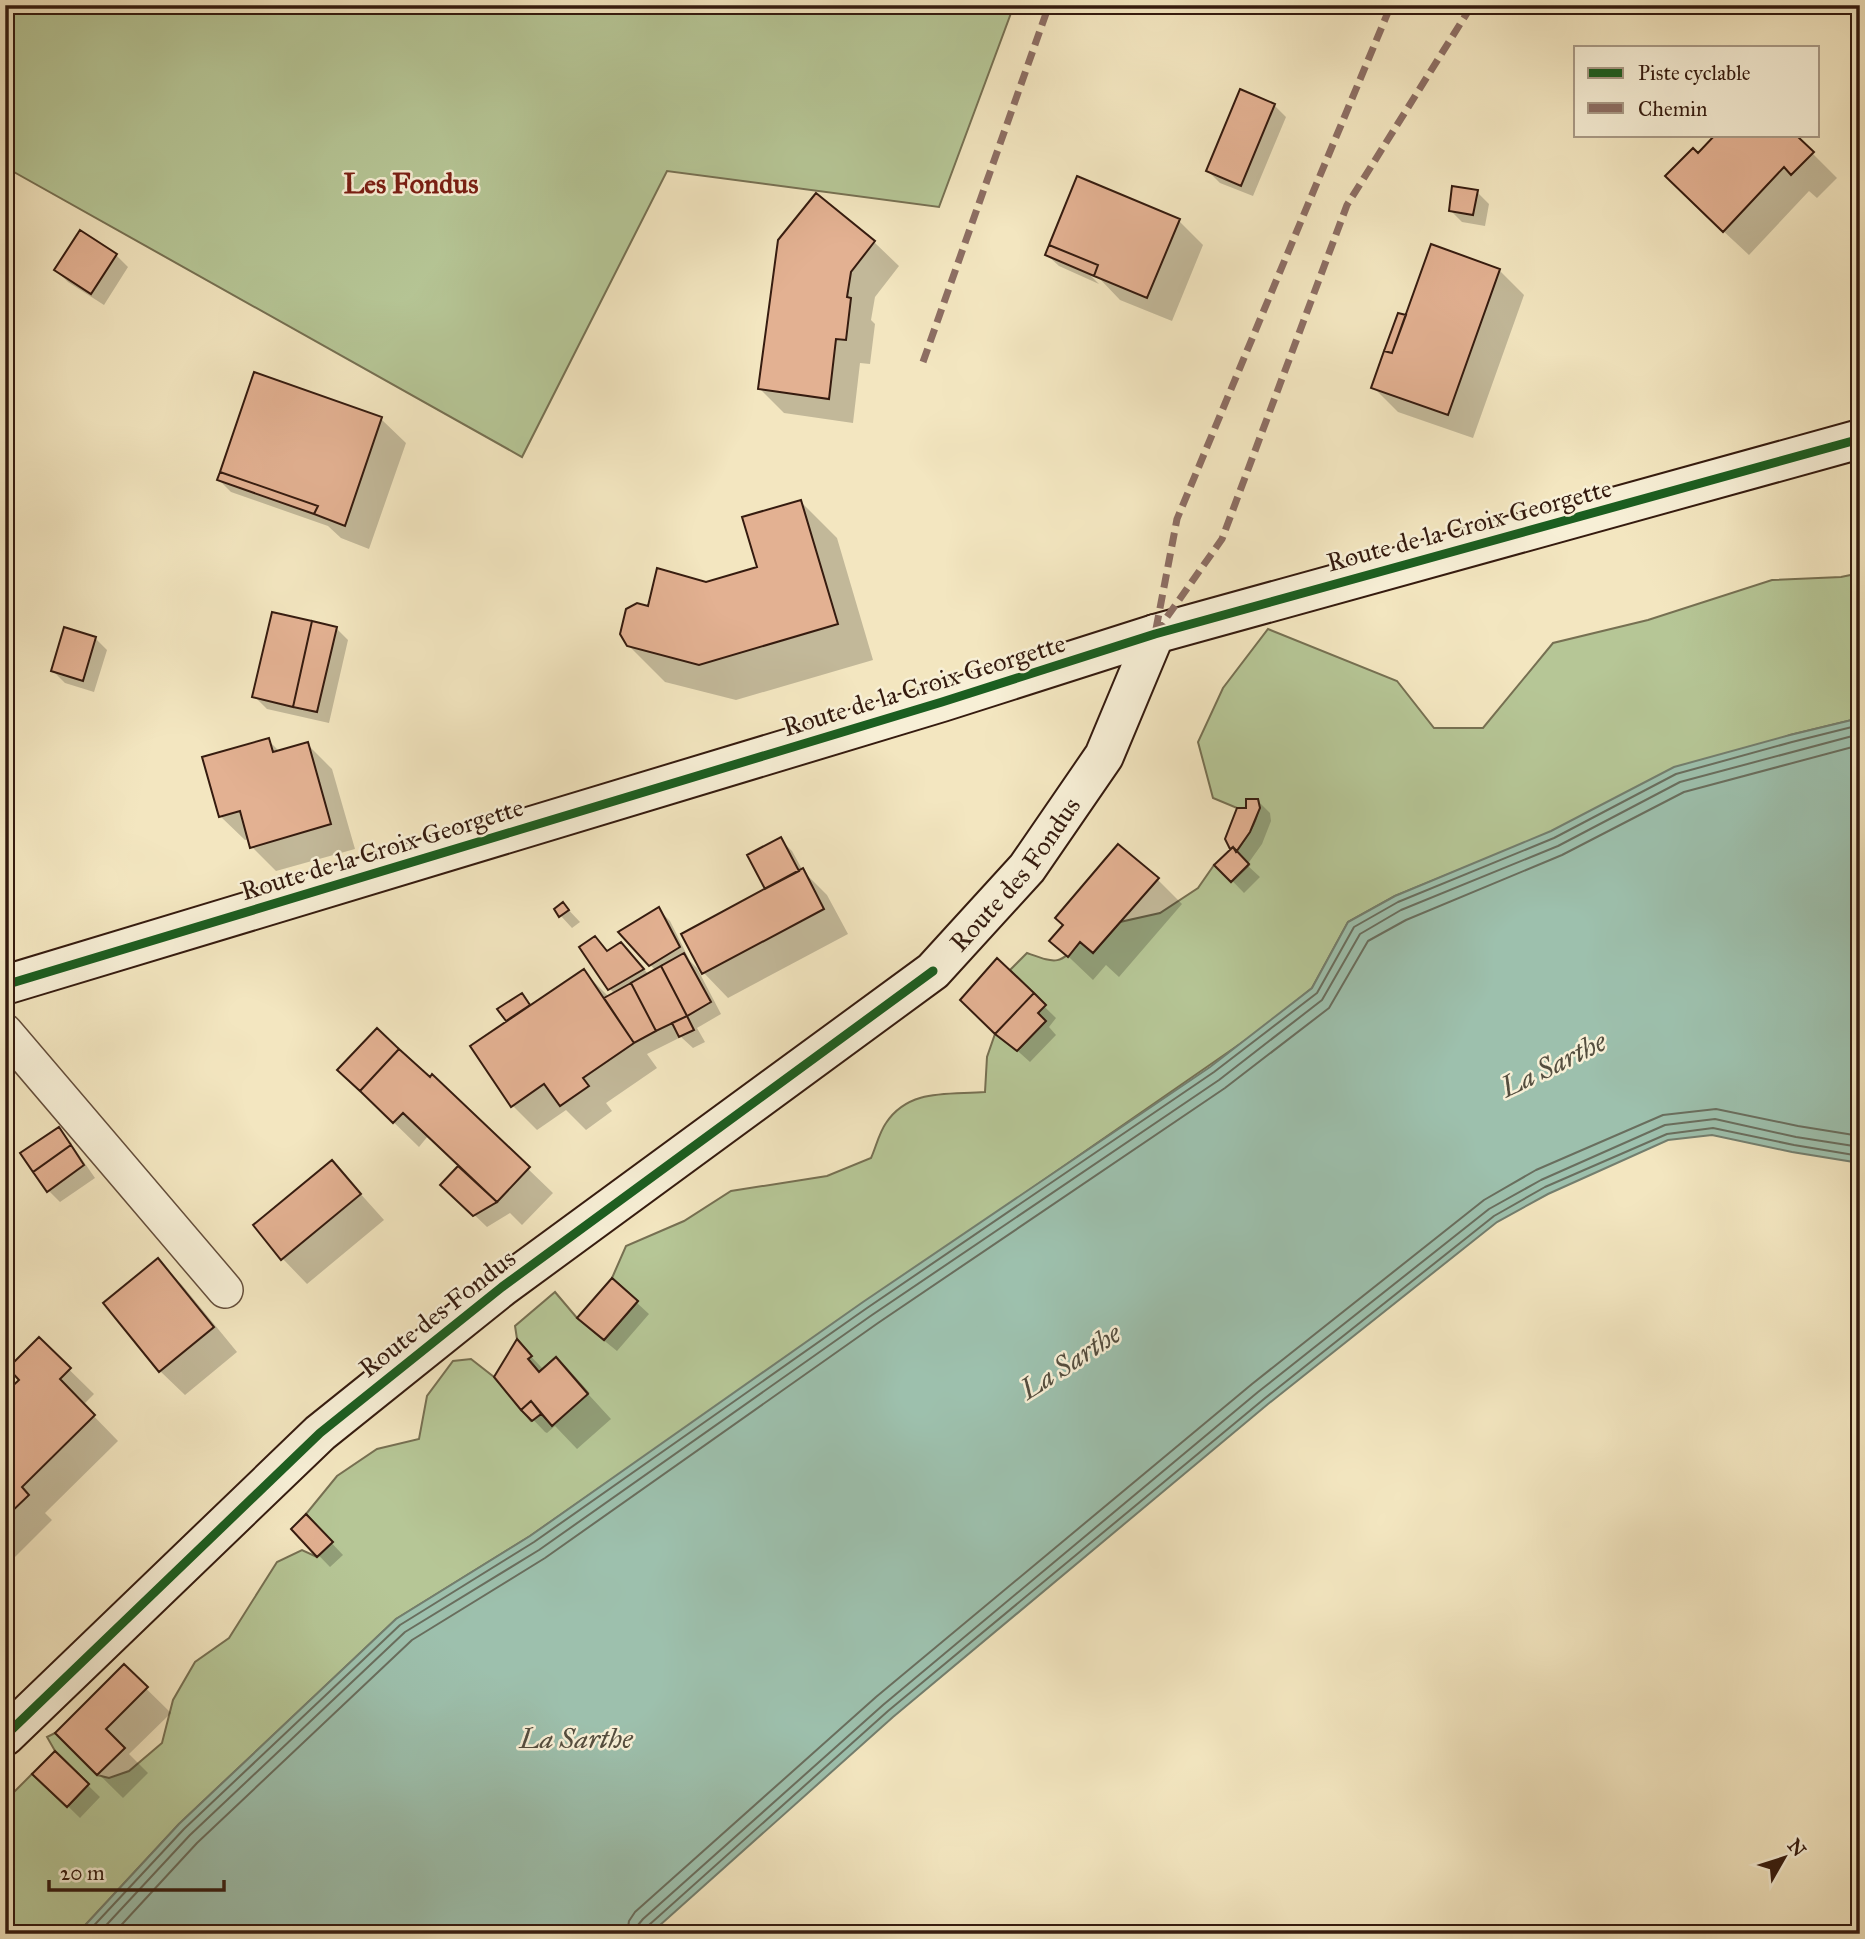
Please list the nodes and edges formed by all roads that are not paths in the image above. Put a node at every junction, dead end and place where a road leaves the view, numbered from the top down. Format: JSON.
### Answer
{"nodes":[{"id":1,"x":1860,"y":439,"type":"edge"},
{"id":2,"x":1155,"y":634,"type":"junction"},
{"id":3,"x":5,"y":985,"type":"edge"},
{"id":4,"x":5,"y":1032,"type":"edge"},
{"id":5,"x":225,"y":1290,"type":"dead end"},
{"id":6,"x":5,"y":1736,"type":"edge"}],
"edges":[{"from":1,"to":2,"type":"street","name":"Route de la Croix Georgette"},
{"from":2,"to":3,"type":"street","name":"Route de la Croix Georgette"},
{"from":2,"to":6,"type":"street","name":"Route des Fondus"},
{"from":4,"to":5,"type":"lane"}]}
